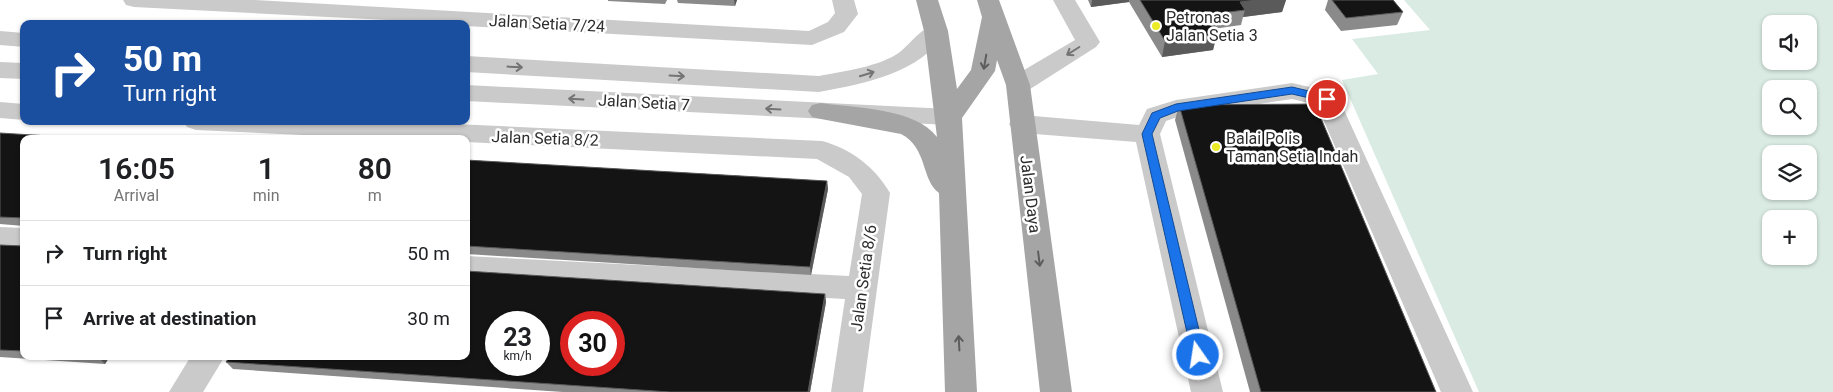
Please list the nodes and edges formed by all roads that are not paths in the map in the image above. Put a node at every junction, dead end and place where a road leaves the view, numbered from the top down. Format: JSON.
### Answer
{"nodes":[{"id":1,"x":134,"y":0,"type":"edge"},
{"id":2,"x":844,"y":0,"type":"edge"},
{"id":3,"x":926,"y":0,"type":"edge"},
{"id":4,"x":1064,"y":0,"type":"edge"},
{"id":5,"x":991,"y":7,"type":"edge"},
{"id":6,"x":936,"y":31,"type":"junction"},
{"id":7,"x":0,"y":38,"type":"edge"},
{"id":8,"x":20,"y":40,"type":"edge"},
{"id":9,"x":470,"y":64,"type":"edge"},
{"id":10,"x":0,"y":70,"type":"edge"},
{"id":11,"x":20,"y":71,"type":"edge"},
{"id":12,"x":1018,"y":85,"type":"junction"},
{"id":13,"x":470,"y":93,"type":"edge"},
{"id":14,"x":0,"y":110,"type":"edge"},
{"id":15,"x":822,"y":111,"type":"junction"},
{"id":16,"x":20,"y":112,"type":"edge"},
{"id":17,"x":949,"y":117,"type":"junction"},
{"id":18,"x":1022,"y":124,"type":"junction"},
{"id":19,"x":242,"y":125,"type":"edge"},
{"id":20,"x":1147,"y":134,"type":"junction"},
{"id":21,"x":357,"y":135,"type":"edge"},
{"id":22,"x":470,"y":139,"type":"edge"},
{"id":23,"x":858,"y":170,"type":"joint"},
{"id":24,"x":952,"y":198,"type":"junction"},
{"id":25,"x":0,"y":238,"type":"edge"},
{"id":26,"x":20,"y":240,"type":"edge"},
{"id":27,"x":470,"y":267,"type":"edge"},
{"id":28,"x":862,"y":288,"type":"junction"},
{"id":29,"x":206,"y":360,"type":"edge"},
{"id":30,"x":1057,"y":388,"type":"edge"},
{"id":31,"x":185,"y":392,"type":"edge"},
{"id":32,"x":847,"y":392,"type":"edge"},
{"id":33,"x":961,"y":392,"type":"edge"},
{"id":34,"x":1207,"y":392,"type":"edge"},
{"id":35,"x":1457,"y":392,"type":"edge"}],
"edges":[{"from":1,"to":2,"type":"street","name":"Jalan Setia 7/24"},
{"from":3,"to":6,"type":"main road"},
{"from":4,"to":12,"type":"street","one_way":true},
{"from":5,"to":12,"type":"main road","name":"Jalan Daya"},
{"from":5,"to":17,"type":"main road","one_way":true},
{"from":9,"to":6,"type":"street","name":"Jalan Setia 7","one_way":true},
{"from":6,"to":17,"type":"main road"},
{"from":7,"to":8,"type":"street"},
{"from":10,"to":11,"type":"street"},
{"from":12,"to":18,"type":"main road","name":"Jalan Daya"},
{"from":15,"to":13,"type":"street","name":"Jalan Setia 7","one_way":true},
{"from":14,"to":16,"type":"street"},
{"from":15,"to":17,"type":"street","name":"Jalan Setia 7"},
{"from":15,"to":24,"type":"main road"},
{"from":17,"to":24,"type":"main road"},
{"from":18,"to":20,"type":"street"},
{"from":18,"to":30,"type":"main road","name":"Jalan Daya","one_way":true},
{"from":19,"to":21,"type":"street","name":"Jalan Setia 8/2"},
{"from":20,"to":34,"type":"street"},
{"from":20,"to":35,"type":"street"},
{"from":22,"to":23,"type":"street","name":"Jalan Setia 8/2"},
{"from":23,"to":28,"type":"street","name":"Jalan Setia 8/6"},
{"from":33,"to":24,"type":"main road","one_way":true},
{"from":25,"to":26,"type":"street"},
{"from":27,"to":28,"type":"street"},
{"from":28,"to":32,"type":"street","name":"Jalan Setia 8/6"},
{"from":29,"to":31,"type":"street"}]}
